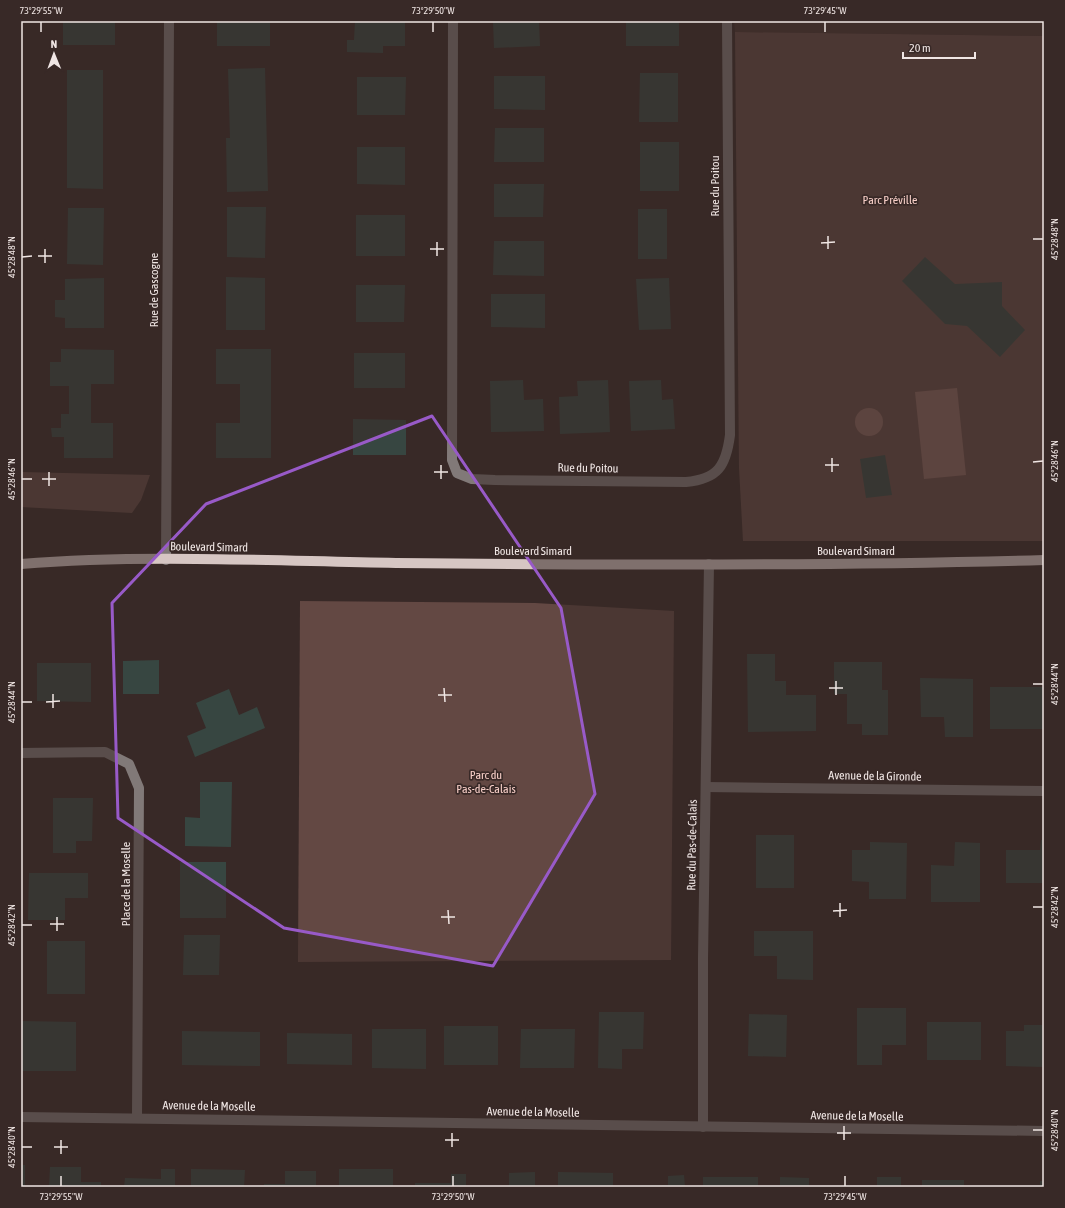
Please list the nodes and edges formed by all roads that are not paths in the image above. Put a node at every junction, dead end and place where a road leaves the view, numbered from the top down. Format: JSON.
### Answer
{"nodes":[{"id":1,"x":169,"y":21,"type":"edge"},
{"id":2,"x":454,"y":21,"type":"edge"},
{"id":3,"x":727,"y":21,"type":"edge"},
{"id":4,"x":166,"y":560,"type":"junction"},
{"id":5,"x":1044,"y":560,"type":"edge"},
{"id":6,"x":21,"y":564,"type":"edge"},
{"id":7,"x":709,"y":564,"type":"junction"},
{"id":8,"x":21,"y":753,"type":"edge"},
{"id":9,"x":706,"y":787,"type":"junction"},
{"id":10,"x":1044,"y":791,"type":"edge"},
{"id":11,"x":21,"y":1117,"type":"edge"},
{"id":12,"x":137,"y":1117,"type":"junction"},
{"id":13,"x":703,"y":1127,"type":"junction"},
{"id":14,"x":1044,"y":1131,"type":"edge"}],
"edges":[{"from":1,"to":4,"type":"street","name":"Rue de Gascogne"},
{"from":2,"to":3,"type":"street","name":"Rue du Poitou"},
{"from":4,"to":6,"type":"main road","name":"Boulevard Simard"},
{"from":4,"to":7,"type":"main road","name":"Boulevard Simard"},
{"from":5,"to":7,"type":"main road","name":"Boulevard Simard"},
{"from":7,"to":9,"type":"street","name":"Rue du Pas-de-Calais"},
{"from":8,"to":12,"type":"street","name":"Place de la Moselle"},
{"from":9,"to":10,"type":"street","name":"Avenue de la Gironde"},
{"from":9,"to":13,"type":"street","name":"Rue du Pas-de-Calais"},
{"from":11,"to":12,"type":"street","name":"Avenue de la Moselle"},
{"from":12,"to":13,"type":"street","name":"Avenue de la Moselle"},
{"from":13,"to":14,"type":"street","name":"Avenue de la Moselle"}]}
